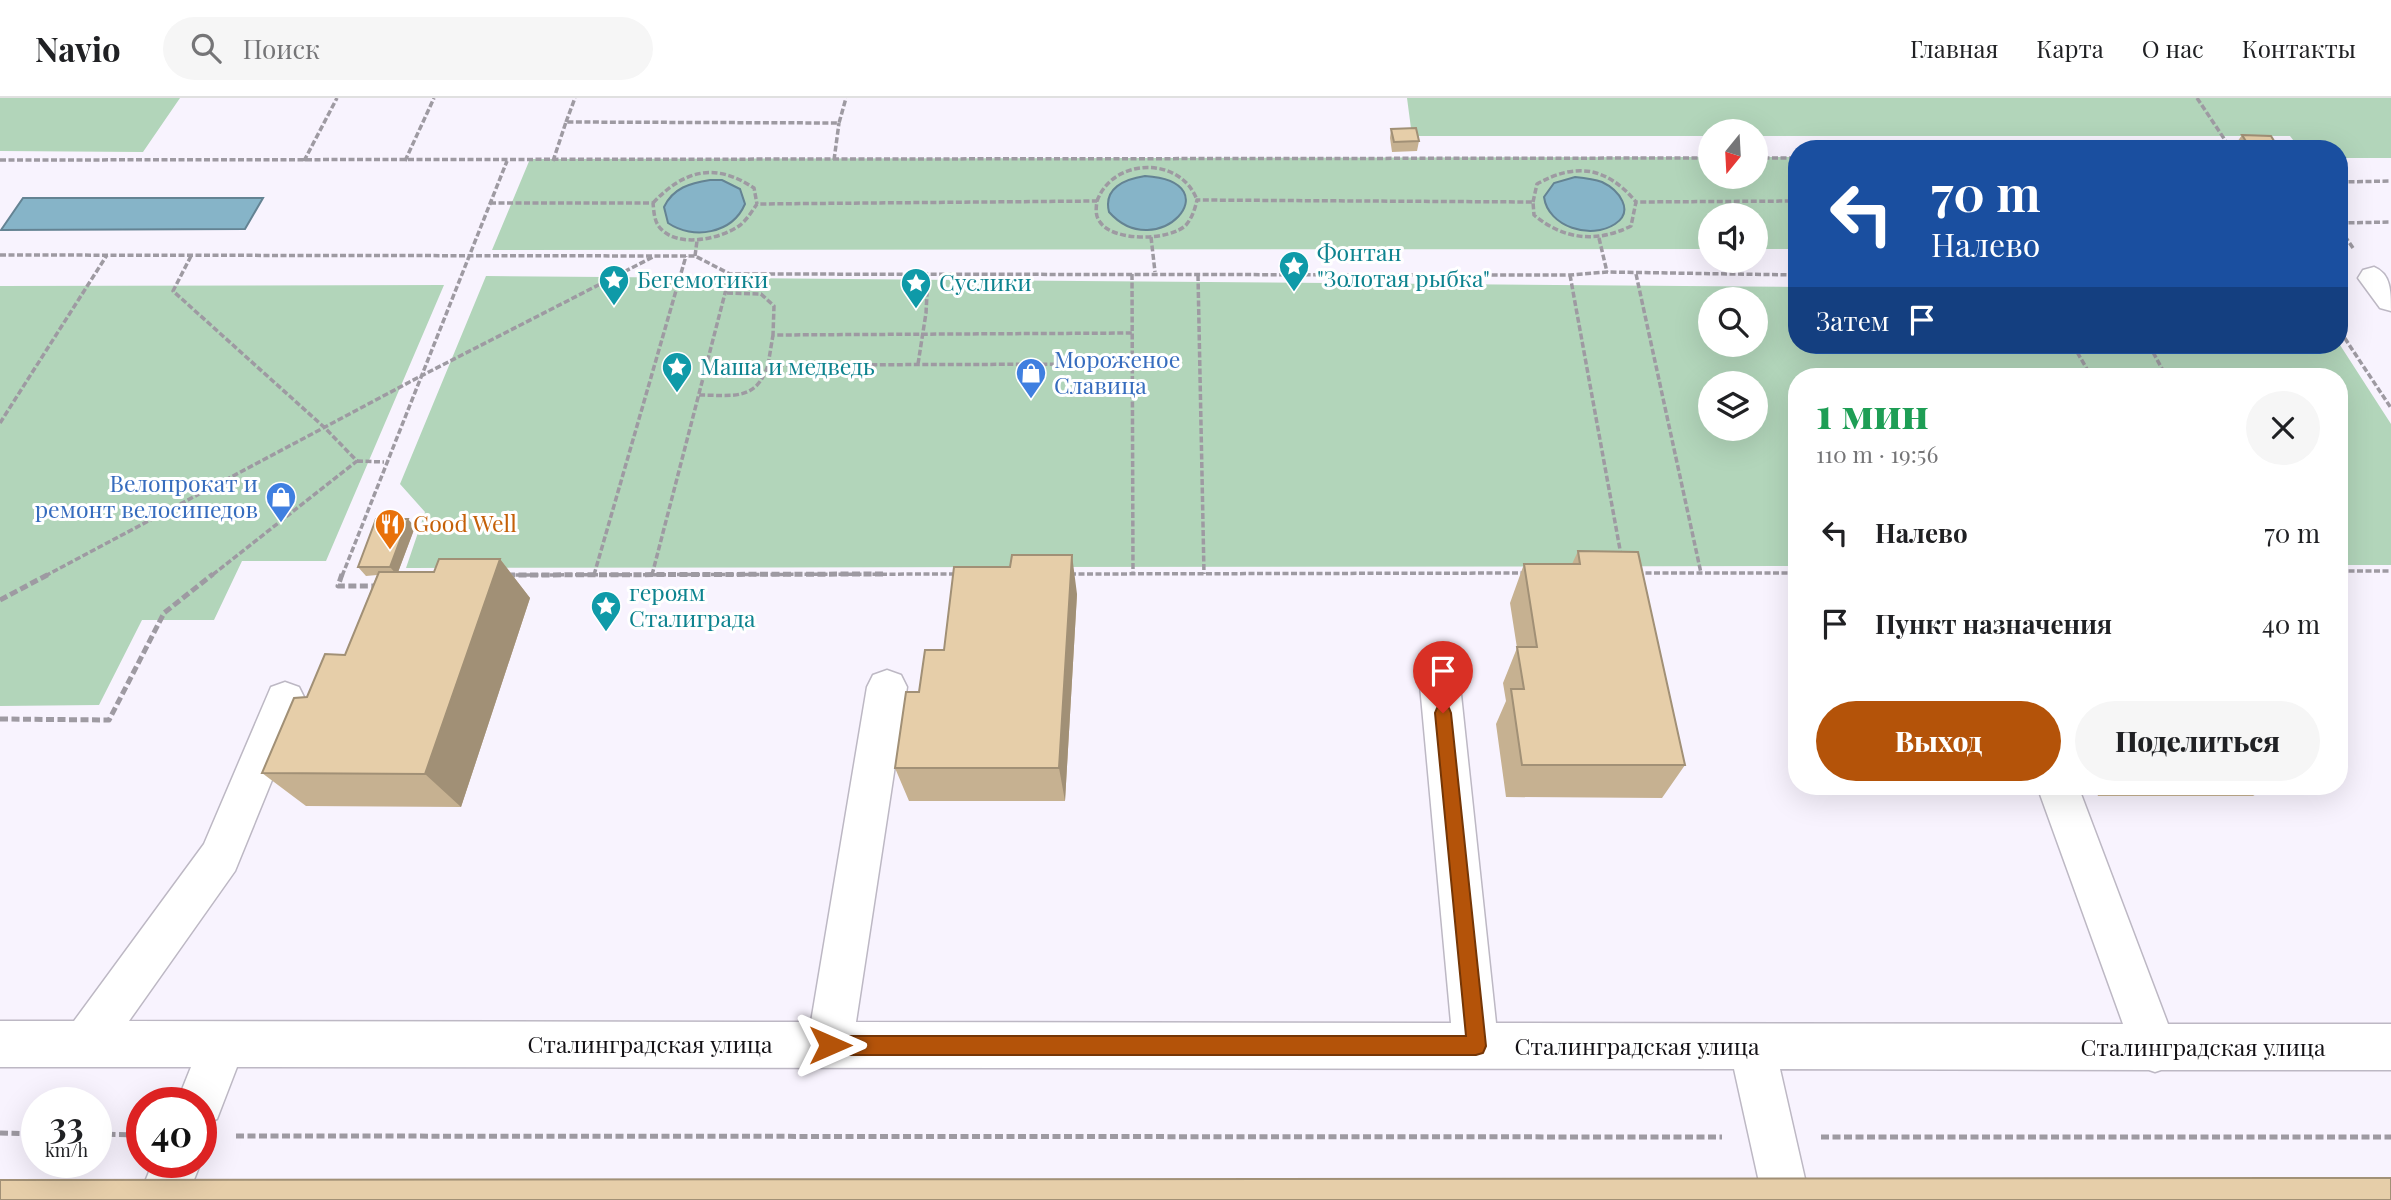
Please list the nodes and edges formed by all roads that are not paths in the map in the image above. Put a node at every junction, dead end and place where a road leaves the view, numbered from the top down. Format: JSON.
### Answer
{"nodes":[{"id":1,"x":1440,"y":685,"type":"dead end"},
{"id":2,"x":887,"y":687,"type":"dead end"},
{"id":3,"x":285,"y":699,"type":"dead end"},
{"id":4,"x":2061,"y":795,"type":"edge"},
{"id":5,"x":0,"y":1044,"type":"edge"},
{"id":6,"x":85,"y":1044,"type":"junction"},
{"id":7,"x":223,"y":1044,"type":"junction"},
{"id":8,"x":830,"y":1045,"type":"junction"},
{"id":9,"x":1476,"y":1046,"type":"junction"},
{"id":10,"x":1752,"y":1047,"type":"junction"},
{"id":11,"x":2391,"y":1047,"type":"edge"},
{"id":12,"x":2155,"y":1049,"type":"junction"},
{"id":13,"x":217,"y":1094,"type":"edge"},
{"id":14,"x":1784,"y":1192,"type":"edge"}],
"edges":[{"from":1,"to":9,"type":"street"},
{"from":2,"to":8,"type":"street"},
{"from":3,"to":6,"type":"street"},
{"from":4,"to":12,"type":"street"},
{"from":5,"to":6,"type":"street","name":"Сталинградская улица"},
{"from":6,"to":7,"type":"street","name":"Сталинградская улица"},
{"from":7,"to":8,"type":"street","name":"Сталинградская улица"},
{"from":7,"to":13,"type":"street"},
{"from":8,"to":9,"type":"street","name":"Сталинградская улица"},
{"from":9,"to":10,"type":"street","name":"Сталинградская улица"},
{"from":10,"to":12,"type":"street","name":"Сталинградская улица"},
{"from":10,"to":14,"type":"street"},
{"from":11,"to":12,"type":"street","name":"Сталинградская улица"}]}
